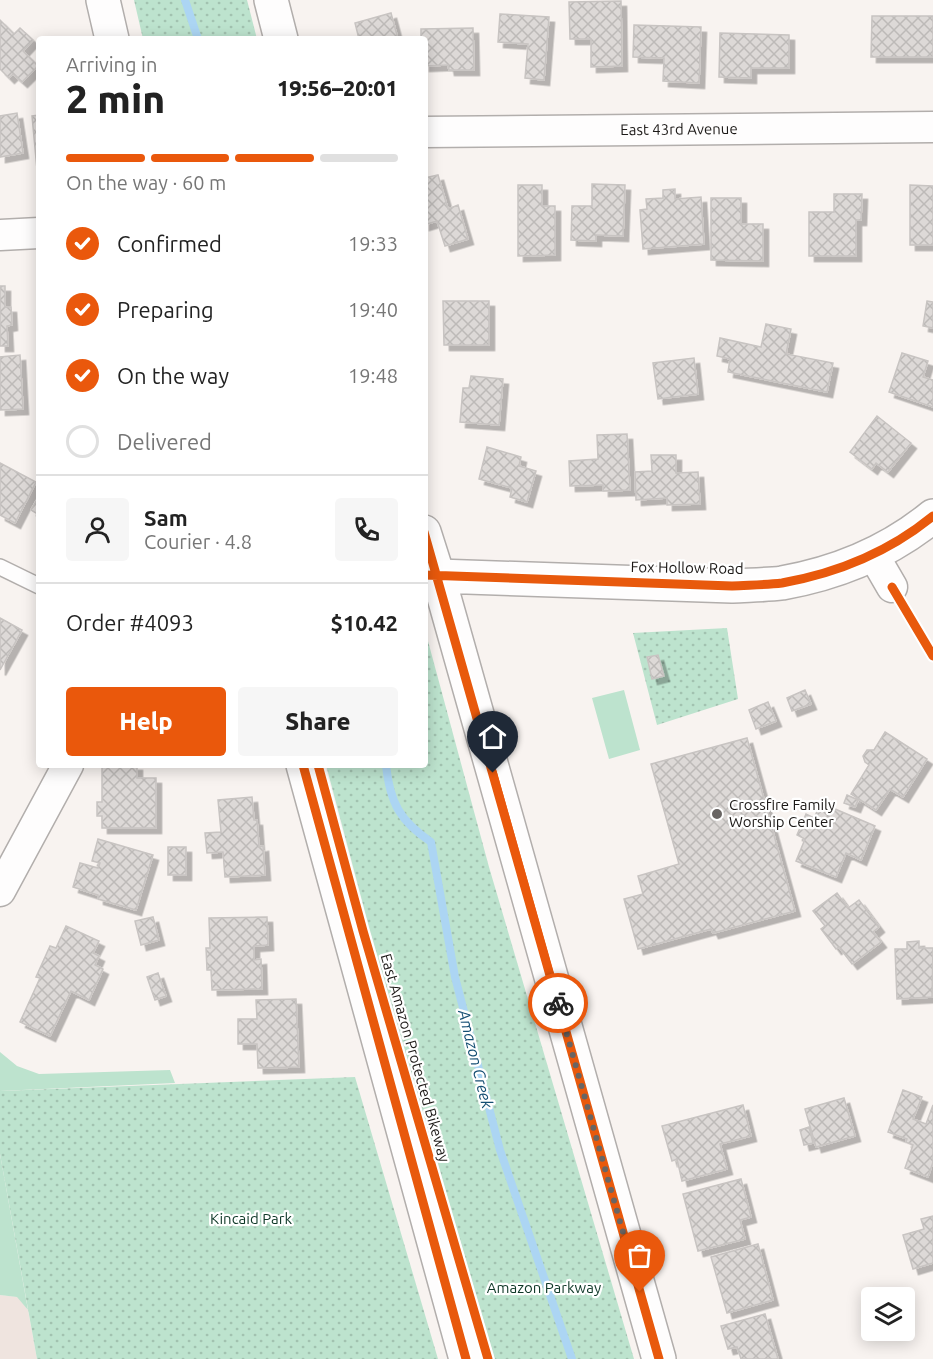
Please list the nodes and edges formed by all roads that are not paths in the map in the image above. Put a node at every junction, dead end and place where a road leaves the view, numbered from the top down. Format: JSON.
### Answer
{"nodes":[{"id":1,"x":103,"y":0,"type":"edge"},
{"id":2,"x":271,"y":0,"type":"edge"},
{"id":3,"x":111,"y":36,"type":"edge"},
{"id":4,"x":280,"y":36,"type":"edge"},
{"id":5,"x":933,"y":127,"type":"edge"},
{"id":6,"x":428,"y":132,"type":"edge"},
{"id":7,"x":36,"y":233,"type":"edge"},
{"id":8,"x":0,"y":235,"type":"edge"},
{"id":9,"x":933,"y":516,"type":"edge"},
{"id":10,"x":874,"y":556,"type":"junction"},
{"id":11,"x":428,"y":557,"type":"edge"},
{"id":12,"x":0,"y":567,"type":"edge"},
{"id":13,"x":431,"y":575,"type":"edge"},
{"id":14,"x":36,"y":585,"type":"edge"},
{"id":15,"x":892,"y":587,"type":"dead end"},
{"id":16,"x":66,"y":768,"type":"edge"},
{"id":17,"x":304,"y":768,"type":"edge"},
{"id":18,"x":0,"y":891,"type":"edge"},
{"id":19,"x":466,"y":1359,"type":"edge"},
{"id":20,"x":659,"y":1359,"type":"edge"}],
"edges":[{"from":1,"to":3,"type":"main road"},
{"from":2,"to":4,"type":"main road"},
{"from":5,"to":6,"type":"street","name":"East 43rd Avenue"},
{"from":7,"to":8,"type":"street"},
{"from":9,"to":10,"type":"main road","name":"Fox Hollow Road"},
{"from":10,"to":13,"type":"main road","name":"Fox Hollow Road"},
{"from":10,"to":15,"type":"street"},
{"from":11,"to":13,"type":"main road"},
{"from":12,"to":14,"type":"lane"},
{"from":13,"to":20,"type":"main road"},
{"from":16,"to":18,"type":"street"},
{"from":17,"to":19,"type":"main road"}]}
